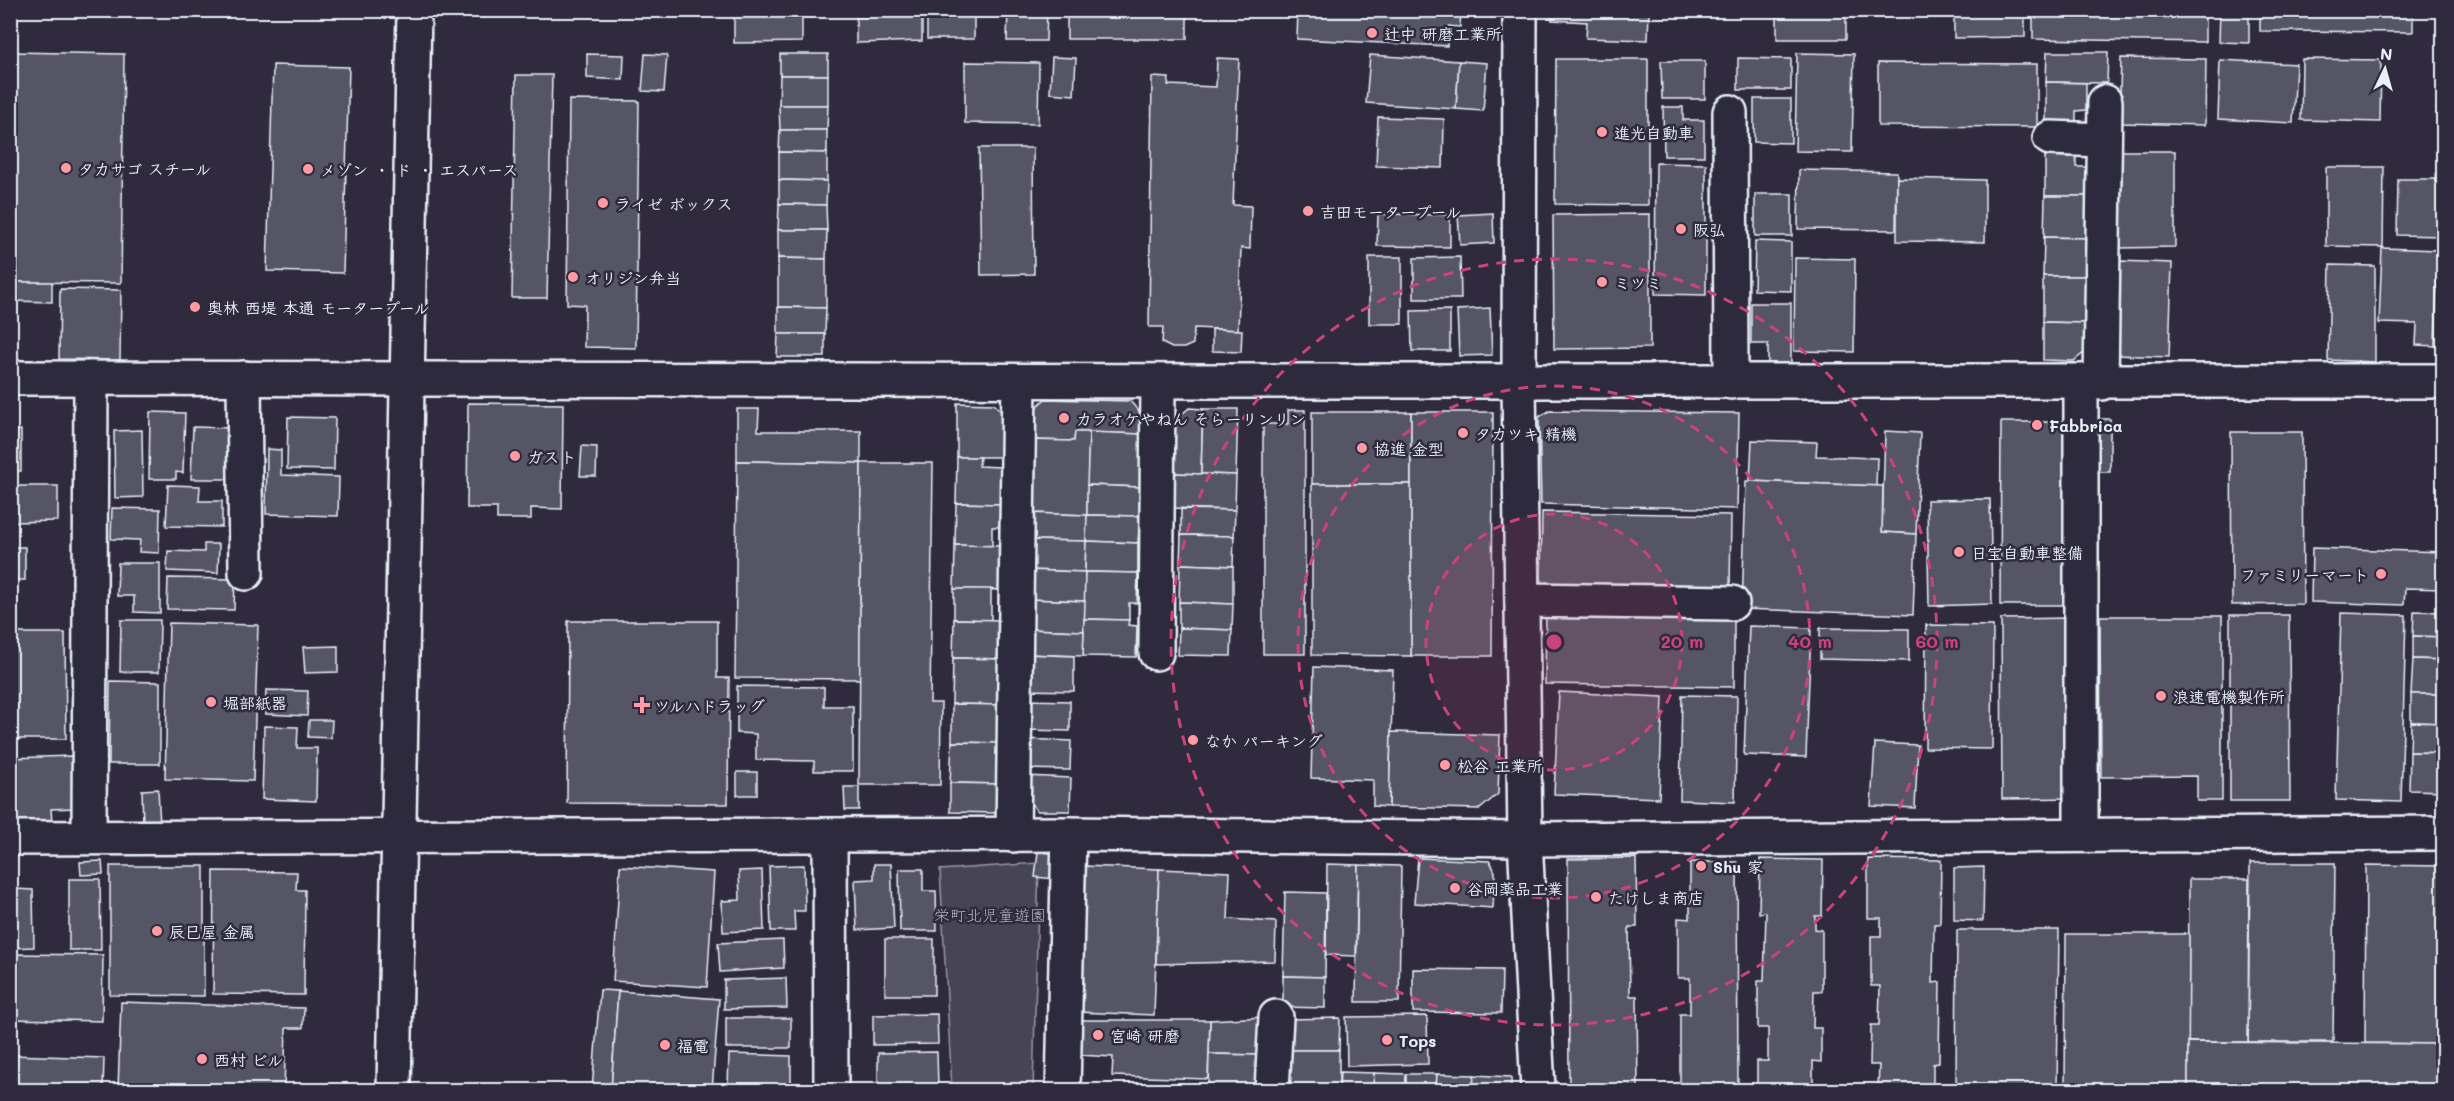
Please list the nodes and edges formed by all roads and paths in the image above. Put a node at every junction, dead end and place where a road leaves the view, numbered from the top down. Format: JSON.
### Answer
{"nodes":[{"id":1,"x":414,"y":10,"type":"edge"},
{"id":2,"x":1520,"y":10,"type":"edge"},
{"id":3,"x":2104,"y":102,"type":"dead end"},
{"id":4,"x":1730,"y":112,"type":"dead end"},
{"id":5,"x":2050,"y":138,"type":"dead end"},
{"id":6,"x":2104,"y":140,"type":"junction"},
{"id":7,"x":406,"y":377,"type":"junction"},
{"id":8,"x":10,"y":378,"type":"edge"},
{"id":9,"x":91,"y":378,"type":"junction"},
{"id":10,"x":244,"y":378,"type":"junction"},
{"id":11,"x":1018,"y":381,"type":"junction"},
{"id":12,"x":1158,"y":381,"type":"junction"},
{"id":13,"x":1519,"y":381,"type":"junction"},
{"id":14,"x":2444,"y":381,"type":"edge"},
{"id":15,"x":1731,"y":382,"type":"junction"},
{"id":16,"x":2091,"y":383,"type":"junction"},
{"id":17,"x":246,"y":573,"type":"dead end"},
{"id":18,"x":1522,"y":600,"type":"junction"},
{"id":19,"x":1732,"y":603,"type":"dead end"},
{"id":20,"x":1156,"y":653,"type":"dead end"},
{"id":21,"x":2444,"y":833,"type":"edge"},
{"id":22,"x":1069,"y":834,"type":"junction"},
{"id":23,"x":1013,"y":835,"type":"junction"},
{"id":24,"x":2081,"y":835,"type":"junction"},
{"id":25,"x":830,"y":836,"type":"junction"},
{"id":26,"x":89,"y":837,"type":"junction"},
{"id":27,"x":399,"y":837,"type":"junction"},
{"id":28,"x":10,"y":838,"type":"edge"},
{"id":29,"x":1525,"y":839,"type":"junction"},
{"id":30,"x":1276,"y":1017,"type":"dead end"},
{"id":31,"x":394,"y":1090,"type":"edge"},
{"id":32,"x":831,"y":1090,"type":"edge"},
{"id":33,"x":1064,"y":1090,"type":"edge"},
{"id":34,"x":1272,"y":1090,"type":"edge"},
{"id":35,"x":1538,"y":1090,"type":"edge"}],
"edges":[{"from":1,"to":7,"type":"street"},
{"from":2,"to":13,"type":"street"},
{"from":3,"to":6,"type":"street"},
{"from":4,"to":15,"type":"street"},
{"from":5,"to":6,"type":"street"},
{"from":6,"to":16,"type":"street"},
{"from":7,"to":10,"type":"street"},
{"from":7,"to":11,"type":"street"},
{"from":7,"to":27,"type":"street"},
{"from":8,"to":9,"type":"street"},
{"from":9,"to":10,"type":"street"},
{"from":9,"to":26,"type":"street"},
{"from":10,"to":17,"type":"street"},
{"from":11,"to":12,"type":"street"},
{"from":11,"to":23,"type":"street"},
{"from":12,"to":13,"type":"street"},
{"from":12,"to":20,"type":"street"},
{"from":13,"to":15,"type":"street"},
{"from":13,"to":18,"type":"street"},
{"from":14,"to":16,"type":"street"},
{"from":15,"to":16,"type":"street"},
{"from":16,"to":24,"type":"street"},
{"from":18,"to":19,"type":"street"},
{"from":18,"to":29,"type":"street"},
{"from":21,"to":24,"type":"street"},
{"from":22,"to":23,"type":"street"},
{"from":22,"to":29,"type":"street"},
{"from":22,"to":33,"type":"street"},
{"from":23,"to":25,"type":"street"},
{"from":24,"to":29,"type":"street"},
{"from":25,"to":27,"type":"street"},
{"from":25,"to":32,"type":"street"},
{"from":26,"to":27,"type":"street"},
{"from":26,"to":28,"type":"street"},
{"from":27,"to":31,"type":"street"},
{"from":29,"to":35,"type":"street"},
{"from":30,"to":34,"type":"street"}]}
